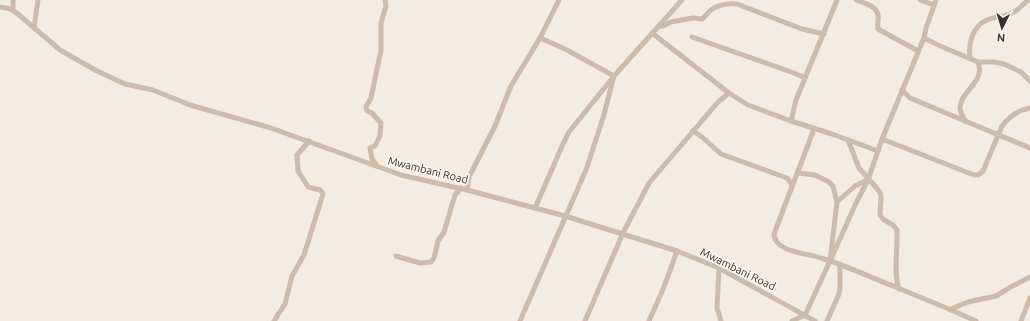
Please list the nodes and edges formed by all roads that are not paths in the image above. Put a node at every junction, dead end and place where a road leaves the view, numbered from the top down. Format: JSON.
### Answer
{"nodes":[{"id":1,"x":13,"y":0,"type":"edge"},
{"id":2,"x":38,"y":0,"type":"edge"},
{"id":3,"x":385,"y":0,"type":"edge"},
{"id":4,"x":559,"y":0,"type":"edge"},
{"id":5,"x":682,"y":0,"type":"edge"},
{"id":6,"x":837,"y":0,"type":"edge"},
{"id":7,"x":856,"y":0,"type":"edge"},
{"id":8,"x":920,"y":0,"type":"edge"},
{"id":9,"x":1029,"y":0,"type":"edge"},
{"id":10,"x":728,"y":2,"type":"edge"},
{"id":11,"x":935,"y":3,"type":"edge"},
{"id":12,"x":0,"y":7,"type":"edge"},
{"id":13,"x":13,"y":10,"type":"junction"},
{"id":14,"x":659,"y":26,"type":"junction"},
{"id":15,"x":34,"y":28,"type":"junction"},
{"id":16,"x":652,"y":33,"type":"junction"},
{"id":17,"x":824,"y":34,"type":"junction"},
{"id":18,"x":692,"y":37,"type":"dead end"},
{"id":19,"x":540,"y":38,"type":"junction"},
{"id":20,"x":924,"y":38,"type":"junction"},
{"id":21,"x":918,"y":51,"type":"junction"},
{"id":22,"x":970,"y":57,"type":"junction"},
{"id":23,"x":978,"y":62,"type":"junction"},
{"id":24,"x":614,"y":76,"type":"junction"},
{"id":25,"x":805,"y":78,"type":"junction"},
{"id":26,"x":1030,"y":81,"type":"edge"},
{"id":27,"x":902,"y":90,"type":"junction"},
{"id":28,"x":729,"y":93,"type":"junction"},
{"id":29,"x":898,"y":98,"type":"junction"},
{"id":30,"x":910,"y":98,"type":"junction"},
{"id":31,"x":1030,"y":108,"type":"edge"},
{"id":32,"x":791,"y":122,"type":"junction"},
{"id":33,"x":966,"y":122,"type":"junction"},
{"id":34,"x":814,"y":129,"type":"junction"},
{"id":35,"x":693,"y":131,"type":"junction"},
{"id":36,"x":997,"y":135,"type":"junction"},
{"id":37,"x":882,"y":139,"type":"junction"},
{"id":38,"x":848,"y":140,"type":"junction"},
{"id":39,"x":309,"y":141,"type":"junction"},
{"id":40,"x":1030,"y":148,"type":"edge"},
{"id":41,"x":878,"y":151,"type":"junction"},
{"id":42,"x":377,"y":166,"type":"junction"},
{"id":43,"x":798,"y":173,"type":"junction"},
{"id":44,"x":868,"y":180,"type":"junction"},
{"id":45,"x":468,"y":181,"type":"junction"},
{"id":46,"x":792,"y":187,"type":"junction"},
{"id":47,"x":460,"y":189,"type":"junction"},
{"id":48,"x":467,"y":190,"type":"junction"},
{"id":49,"x":837,"y":202,"type":"junction"},
{"id":50,"x":535,"y":208,"type":"junction"},
{"id":51,"x":565,"y":216,"type":"junction"},
{"id":52,"x":623,"y":234,"type":"junction"},
{"id":53,"x":677,"y":251,"type":"junction"},
{"id":54,"x":396,"y":256,"type":"dead end"},
{"id":55,"x":830,"y":261,"type":"junction"},
{"id":56,"x":840,"y":264,"type":"junction"},
{"id":57,"x":719,"y":268,"type":"junction"},
{"id":58,"x":1030,"y":277,"type":"edge"},
{"id":59,"x":899,"y":289,"type":"junction"},
{"id":60,"x":1030,"y":298,"type":"edge"},
{"id":61,"x":951,"y":309,"type":"junction"},
{"id":62,"x":805,"y":315,"type":"junction"},
{"id":63,"x":274,"y":321,"type":"edge"},
{"id":64,"x":520,"y":321,"type":"edge"},
{"id":65,"x":585,"y":321,"type":"edge"},
{"id":66,"x":649,"y":321,"type":"edge"},
{"id":67,"x":721,"y":321,"type":"edge"},
{"id":68,"x":792,"y":321,"type":"edge"},
{"id":69,"x":815,"y":321,"type":"edge"},
{"id":70,"x":827,"y":321,"type":"edge"},
{"id":71,"x":976,"y":321,"type":"edge"},
{"id":72,"x":1021,"y":321,"type":"edge"}],
"edges":[{"from":1,"to":13,"type":"street"},
{"from":2,"to":15,"type":"street"},
{"from":3,"to":42,"type":"street"},
{"from":4,"to":19,"type":"street"},
{"from":5,"to":14,"type":"street"},
{"from":6,"to":17,"type":"street"},
{"from":7,"to":21,"type":"street"},
{"from":8,"to":11,"type":"street"},
{"from":9,"to":22,"type":"street"},
{"from":10,"to":14,"type":"street"},
{"from":10,"to":17,"type":"street"},
{"from":11,"to":20,"type":"street"},
{"from":12,"to":13,"type":"street","name":"Mwambani Road"},
{"from":13,"to":15,"type":"street","name":"Mwambani Road"},
{"from":14,"to":16,"type":"street"},
{"from":15,"to":39,"type":"street","name":"Mwambani Road"},
{"from":16,"to":24,"type":"street"},
{"from":16,"to":28,"type":"street"},
{"from":17,"to":25,"type":"street"},
{"from":18,"to":25,"type":"street"},
{"from":19,"to":24,"type":"street"},
{"from":19,"to":45,"type":"street"},
{"from":20,"to":21,"type":"street"},
{"from":20,"to":22,"type":"street"},
{"from":21,"to":27,"type":"street"},
{"from":22,"to":23,"type":"street"},
{"from":23,"to":26,"type":"street"},
{"from":23,"to":33,"type":"street"},
{"from":24,"to":50,"type":"street"},
{"from":24,"to":51,"type":"street"},
{"from":25,"to":32,"type":"street"},
{"from":27,"to":29,"type":"street"},
{"from":27,"to":30,"type":"street"},
{"from":28,"to":32,"type":"street"},
{"from":28,"to":35,"type":"street"},
{"from":29,"to":30,"type":"street"},
{"from":29,"to":37,"type":"street"},
{"from":30,"to":33,"type":"street"},
{"from":31,"to":36,"type":"street"},
{"from":32,"to":34,"type":"street"},
{"from":33,"to":36,"type":"street"},
{"from":34,"to":38,"type":"street"},
{"from":34,"to":43,"type":"street"},
{"from":35,"to":46,"type":"street"},
{"from":35,"to":52,"type":"street"},
{"from":36,"to":37,"type":"street"},
{"from":36,"to":40,"type":"street"},
{"from":37,"to":41,"type":"street"},
{"from":38,"to":41,"type":"street"},
{"from":38,"to":44,"type":"street"},
{"from":39,"to":42,"type":"street","name":"Mwambani Road"},
{"from":39,"to":63,"type":"street"},
{"from":41,"to":44,"type":"street"},
{"from":42,"to":47,"type":"street","name":"Mwambani Road"},
{"from":43,"to":46,"type":"street"},
{"from":43,"to":49,"type":"street"},
{"from":44,"to":49,"type":"street"},
{"from":44,"to":55,"type":"street"},
{"from":44,"to":59,"type":"street"},
{"from":45,"to":47,"type":"street"},
{"from":45,"to":48,"type":"street"},
{"from":46,"to":55,"type":"street"},
{"from":47,"to":48,"type":"street","name":"Mwambani Road"},
{"from":47,"to":54,"type":"street"},
{"from":48,"to":50,"type":"street","name":"Mwambani Road"},
{"from":49,"to":55,"type":"street"},
{"from":50,"to":51,"type":"street","name":"Mwambani Road"},
{"from":51,"to":52,"type":"street","name":"Mwambani Road"},
{"from":51,"to":64,"type":"street"},
{"from":52,"to":53,"type":"street","name":"Mwambani Road"},
{"from":52,"to":65,"type":"street"},
{"from":53,"to":57,"type":"street","name":"Mwambani Road"},
{"from":53,"to":66,"type":"street"},
{"from":55,"to":56,"type":"street"},
{"from":55,"to":62,"type":"street"},
{"from":56,"to":59,"type":"street"},
{"from":56,"to":70,"type":"street"},
{"from":57,"to":62,"type":"street","name":"Mwambani Road"},
{"from":57,"to":67,"type":"street"},
{"from":58,"to":61,"type":"street"},
{"from":59,"to":61,"type":"street"},
{"from":60,"to":72,"type":"street"},
{"from":61,"to":71,"type":"street"},
{"from":62,"to":68,"type":"street"},
{"from":62,"to":69,"type":"street","name":"Mwambani Road"}]}
